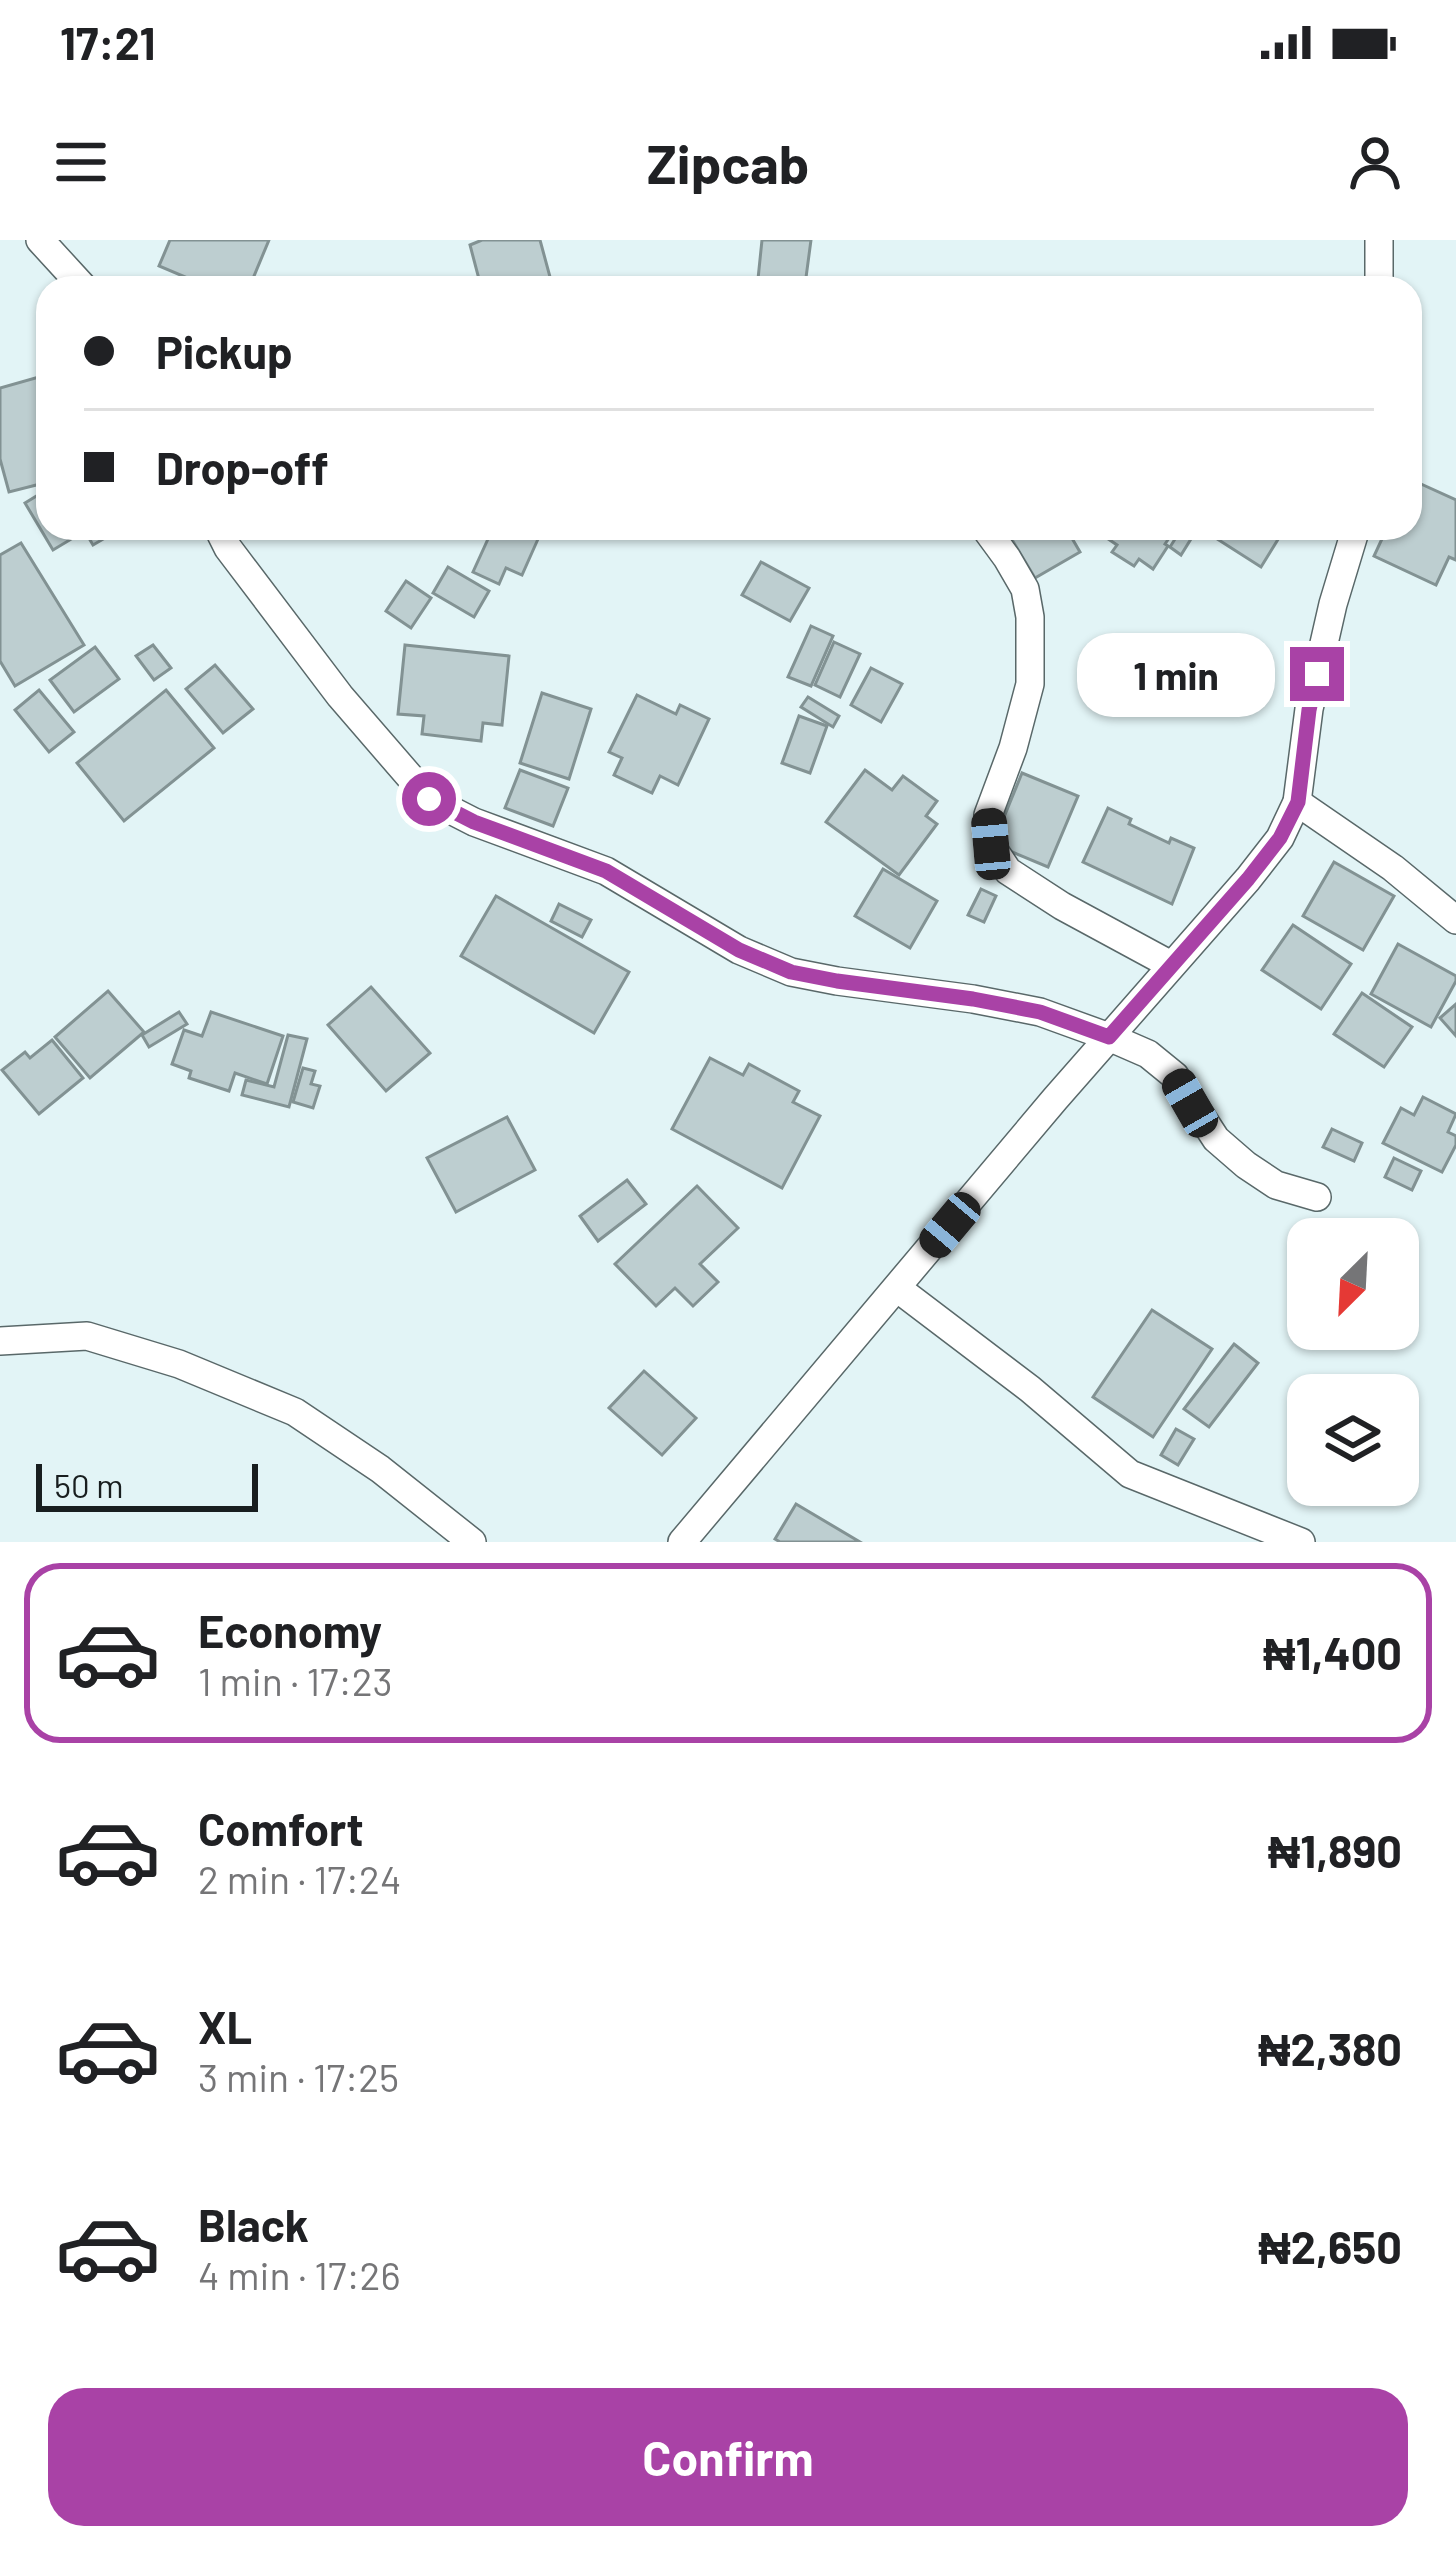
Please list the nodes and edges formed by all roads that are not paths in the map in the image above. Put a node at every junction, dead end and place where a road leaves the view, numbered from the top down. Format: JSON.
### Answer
{"nodes":[{"id":1,"x":40,"y":240,"type":"edge"},
{"id":2,"x":1379,"y":240,"type":"edge"},
{"id":3,"x":73,"y":276,"type":"edge"},
{"id":4,"x":1379,"y":276,"type":"edge"},
{"id":5,"x":225,"y":540,"type":"edge"},
{"id":6,"x":994,"y":540,"type":"edge"},
{"id":7,"x":1353,"y":540,"type":"edge"},
{"id":8,"x":1298,"y":802,"type":"junction"},
{"id":9,"x":1456,"y":920,"type":"edge"},
{"id":10,"x":1171,"y":965,"type":"junction"},
{"id":11,"x":1109,"y":1037,"type":"junction"},
{"id":12,"x":1317,"y":1197,"type":"dead end"},
{"id":13,"x":897,"y":1288,"type":"junction"},
{"id":14,"x":0,"y":1341,"type":"edge"},
{"id":15,"x":472,"y":1542,"type":"edge"},
{"id":16,"x":682,"y":1542,"type":"edge"},
{"id":17,"x":1301,"y":1542,"type":"edge"}],
"edges":[{"from":1,"to":3,"type":"street"},
{"from":2,"to":4,"type":"street"},
{"from":5,"to":11,"type":"street"},
{"from":6,"to":10,"type":"street"},
{"from":7,"to":8,"type":"street"},
{"from":8,"to":9,"type":"street"},
{"from":8,"to":10,"type":"street"},
{"from":10,"to":11,"type":"street"},
{"from":11,"to":12,"type":"street"},
{"from":11,"to":13,"type":"street"},
{"from":13,"to":16,"type":"street"},
{"from":13,"to":17,"type":"street"},
{"from":14,"to":15,"type":"street"}]}
